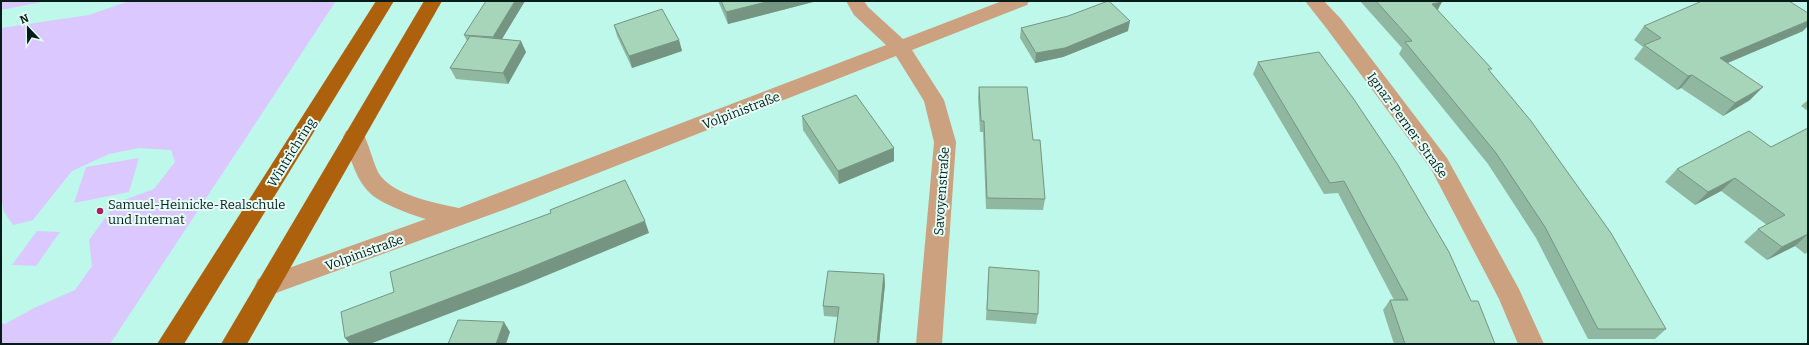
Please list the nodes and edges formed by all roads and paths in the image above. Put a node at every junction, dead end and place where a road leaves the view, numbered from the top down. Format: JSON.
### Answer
{"nodes":[{"id":1,"x":386,"y":1,"type":"edge"},
{"id":2,"x":433,"y":1,"type":"edge"},
{"id":3,"x":855,"y":1,"type":"edge"},
{"id":4,"x":1020,"y":1,"type":"edge"},
{"id":5,"x":1314,"y":1,"type":"edge"},
{"id":6,"x":901,"y":48,"type":"junction"},
{"id":7,"x":354,"y":137,"type":"junction"},
{"id":8,"x":461,"y":217,"type":"junction"},
{"id":9,"x":267,"y":286,"type":"junction"},
{"id":10,"x":170,"y":344,"type":"edge"},
{"id":11,"x":234,"y":344,"type":"edge"},
{"id":12,"x":929,"y":344,"type":"edge"},
{"id":13,"x":1531,"y":344,"type":"edge"}],
"edges":[{"from":1,"to":10,"type":"main road","name":"Wintrichring"},
{"from":2,"to":7,"type":"main road"},
{"from":3,"to":6,"type":"street","name":"Savoyenstraße"},
{"from":4,"to":6,"type":"street","name":"Volpinistraße"},
{"from":5,"to":13,"type":"street","name":"Ignaz-Perner-Straße"},
{"from":6,"to":8,"type":"street","name":"Volpinistraße"},
{"from":6,"to":12,"type":"street","name":"Savoyenstraße"},
{"from":7,"to":8,"type":"street"},
{"from":7,"to":9,"type":"main road"},
{"from":8,"to":9,"type":"street","name":"Volpinistraße"},
{"from":9,"to":11,"type":"main road"}]}
